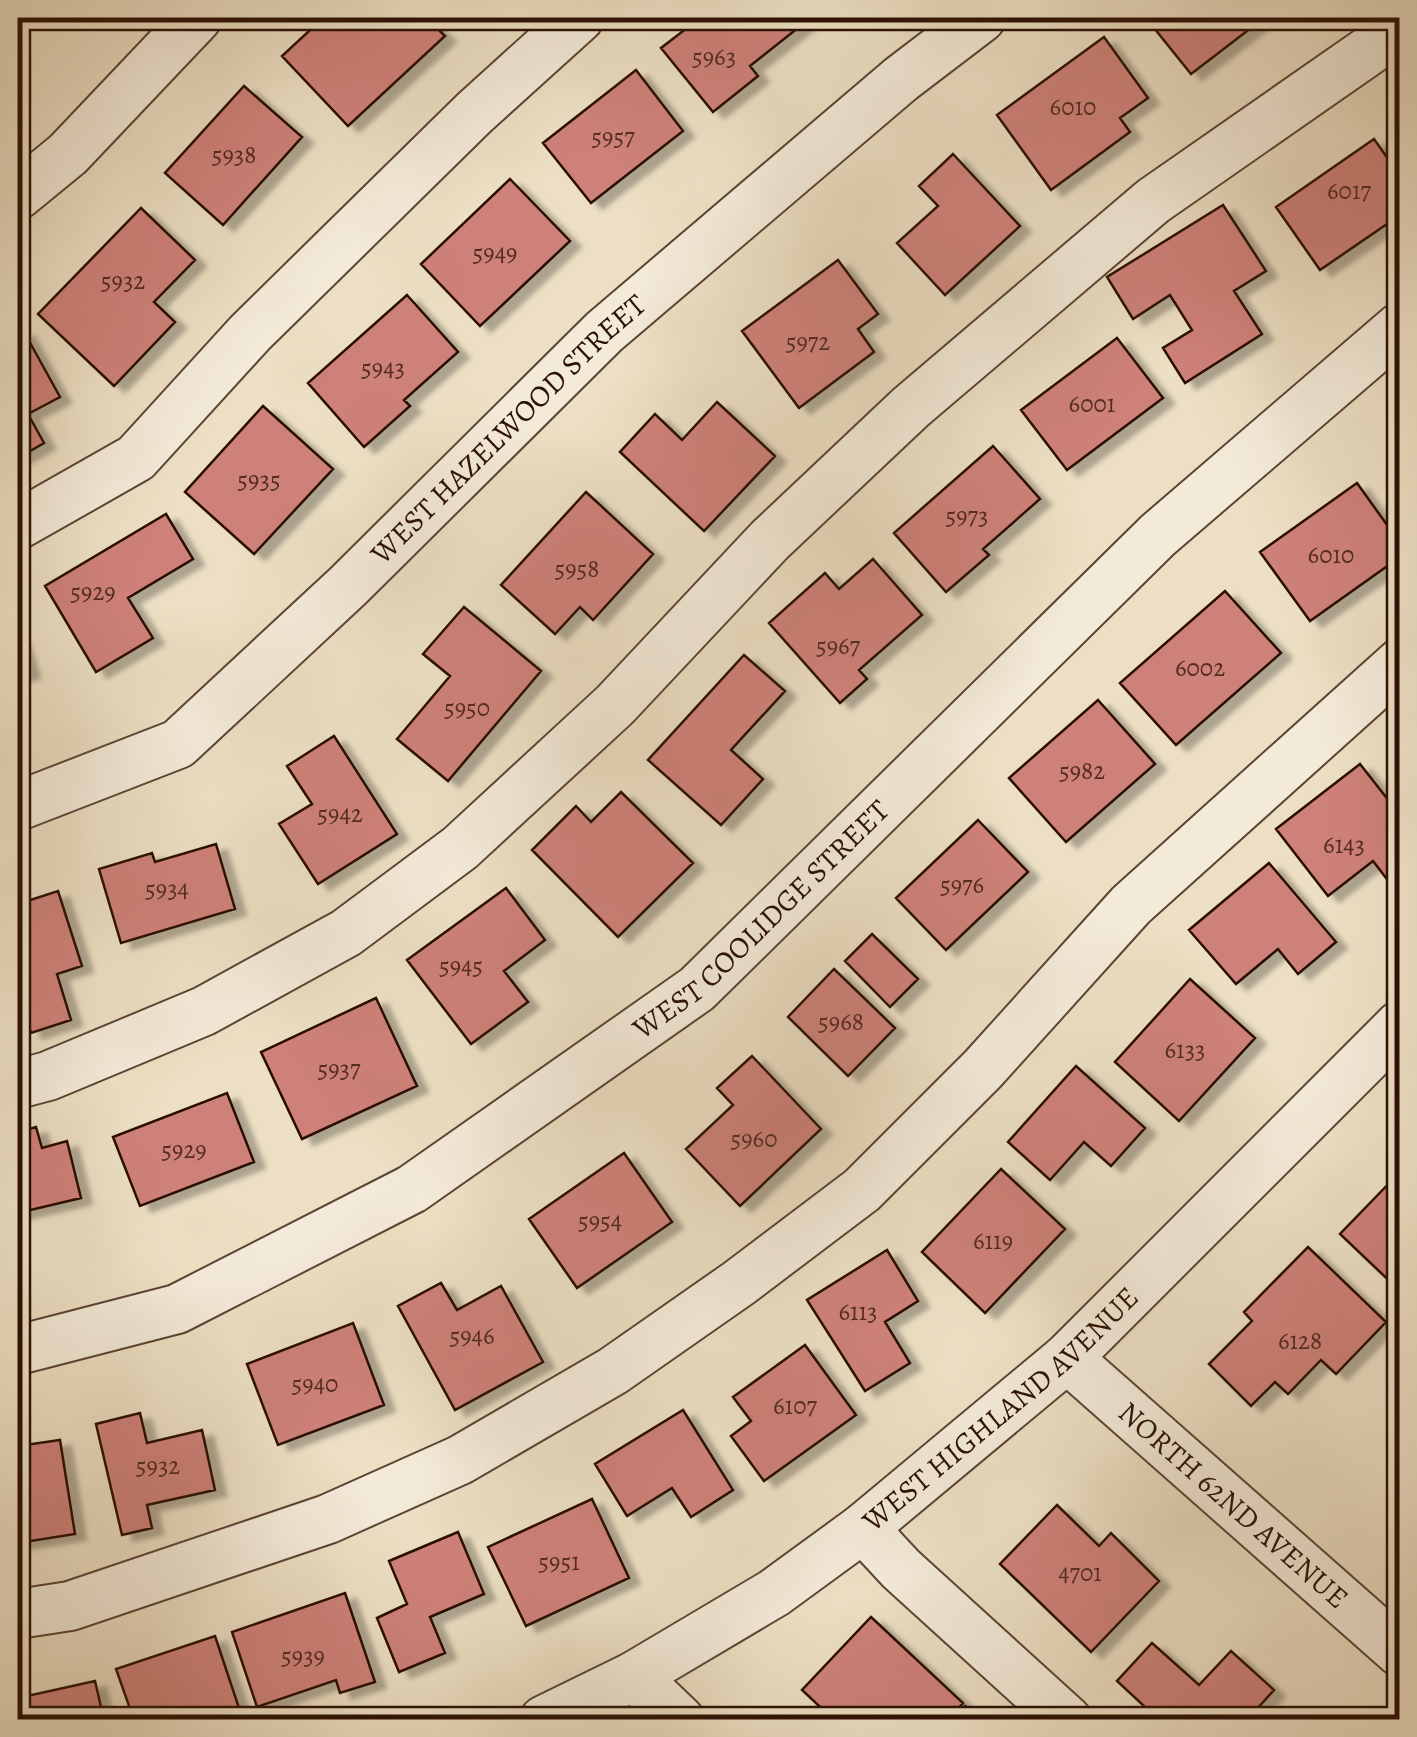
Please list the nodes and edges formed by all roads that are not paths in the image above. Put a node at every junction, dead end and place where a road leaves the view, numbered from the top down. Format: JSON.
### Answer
{"nodes":[{"id":1,"x":197,"y":18,"type":"edge"},
{"id":2,"x":580,"y":18,"type":"edge"},
{"id":3,"x":981,"y":18,"type":"edge"},
{"id":4,"x":1400,"y":29,"type":"edge"},
{"id":5,"x":18,"y":196,"type":"edge"},
{"id":6,"x":1400,"y":327,"type":"edge"},
{"id":7,"x":18,"y":526,"type":"edge"},
{"id":8,"x":1400,"y":663,"type":"edge"},
{"id":9,"x":18,"y":806,"type":"edge"},
{"id":10,"x":1400,"y":1025,"type":"edge"},
{"id":11,"x":18,"y":1084,"type":"edge"},
{"id":12,"x":18,"y":1350,"type":"edge"},
{"id":13,"x":1067,"y":1358,"type":"junction"},
{"id":14,"x":864,"y":1528,"type":"junction"},
{"id":15,"x":18,"y":1614,"type":"edge"},
{"id":16,"x":1400,"y":1652,"type":"edge"},
{"id":17,"x":634,"y":1676,"type":"junction"},
{"id":18,"x":544,"y":1720,"type":"edge"},
{"id":19,"x":680,"y":1720,"type":"edge"},
{"id":20,"x":1067,"y":1720,"type":"edge"}],
"edges":[{"from":1,"to":5,"type":"street"},
{"from":2,"to":7,"type":"street"},
{"from":3,"to":9,"type":"street","name":"WEST HAZELWOOD STREET"},
{"from":4,"to":11,"type":"street"},
{"from":6,"to":12,"type":"street","name":"WEST COOLIDGE STREET"},
{"from":8,"to":15,"type":"street"},
{"from":10,"to":13,"type":"street","name":"WEST HIGHLAND AVENUE"},
{"from":13,"to":14,"type":"street","name":"WEST HIGHLAND AVENUE"},
{"from":13,"to":16,"type":"street","name":"NORTH 62ND AVENUE"},
{"from":14,"to":17,"type":"street","name":"WEST HIGHLAND AVENUE"},
{"from":14,"to":20,"type":"street"},
{"from":17,"to":18,"type":"street","name":"WEST HIGHLAND AVENUE"},
{"from":17,"to":19,"type":"street"}]}
